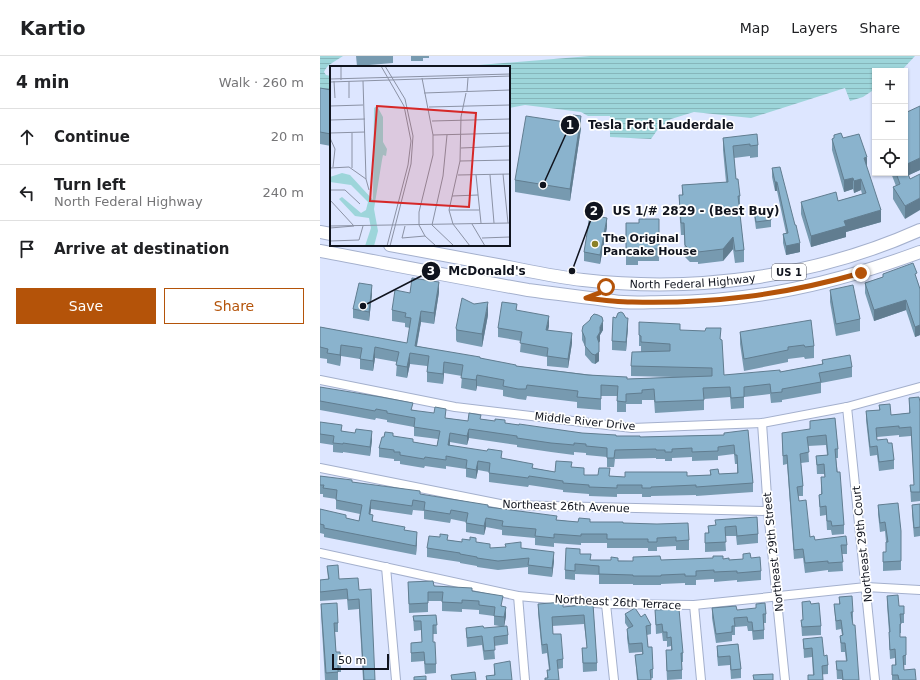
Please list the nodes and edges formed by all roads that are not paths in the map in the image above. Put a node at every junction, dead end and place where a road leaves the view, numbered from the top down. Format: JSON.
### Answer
{"nodes":[{"id":1,"x":920,"y":230,"type":"edge"},
{"id":2,"x":320,"y":232,"type":"edge"},
{"id":3,"x":330,"y":234,"type":"edge"},
{"id":4,"x":906,"y":236,"type":"junction"},
{"id":5,"x":395,"y":246,"type":"edge"},
{"id":6,"x":320,"y":251,"type":"edge"},
{"id":7,"x":920,"y":252,"type":"edge"},
{"id":8,"x":890,"y":263,"type":"junction"},
{"id":9,"x":609,"y":282,"type":"junction"},
{"id":10,"x":632,"y":284,"type":"junction"},
{"id":11,"x":586,"y":298,"type":"junction"},
{"id":12,"x":610,"y":300,"type":"junction"},
{"id":13,"x":320,"y":380,"type":"edge"},
{"id":14,"x":920,"y":387,"type":"edge"},
{"id":15,"x":847,"y":407,"type":"junction"},
{"id":16,"x":762,"y":423,"type":"junction"},
{"id":17,"x":320,"y":468,"type":"edge"},
{"id":18,"x":768,"y":511,"type":"junction"},
{"id":19,"x":320,"y":554,"type":"edge"},
{"id":20,"x":386,"y":567,"type":"junction"},
{"id":21,"x":866,"y":587,"type":"junction"},
{"id":22,"x":920,"y":590,"type":"edge"},
{"id":23,"x":518,"y":596,"type":"junction"},
{"id":24,"x":777,"y":596,"type":"junction"},
{"id":25,"x":606,"y":604,"type":"junction"},
{"id":26,"x":694,"y":605,"type":"junction"},
{"id":27,"x":396,"y":680,"type":"edge"},
{"id":28,"x":525,"y":680,"type":"edge"},
{"id":29,"x":614,"y":680,"type":"edge"},
{"id":30,"x":701,"y":680,"type":"edge"},
{"id":31,"x":785,"y":680,"type":"edge"},
{"id":32,"x":875,"y":680,"type":"edge"}],
"edges":[{"from":1,"to":4,"type":"main road","name":"North Federal Highway","number":"US 1"},
{"from":2,"to":3,"type":"main road"},
{"from":4,"to":8,"type":"main road"},
{"from":4,"to":10,"type":"main road","name":"North Federal Highway","number":"US 1"},
{"from":5,"to":9,"type":"main road","name":"North Federal Highway","number":"US 1"},
{"from":6,"to":11,"type":"main road","name":"North Federal Highway","number":"US 1"},
{"from":7,"to":8,"type":"main road","name":"North Federal Highway","number":"US 1"},
{"from":8,"to":12,"type":"main road","name":"North Federal Highway","number":"US 1"},
{"from":9,"to":10,"type":"main road","name":"North Federal Highway","number":"US 1"},
{"from":9,"to":11,"type":"main road"},
{"from":10,"to":12,"type":"main road"},
{"from":11,"to":12,"type":"main road","name":"North Federal Highway","number":"US 1"},
{"from":13,"to":16,"type":"street","name":"Middle River Drive"},
{"from":14,"to":15,"type":"street","name":"Middle River Drive"},
{"from":15,"to":16,"type":"street","name":"Middle River Drive"},
{"from":15,"to":21,"type":"street","name":"Northeast 29th Court"},
{"from":16,"to":18,"type":"street","name":"Northeast 29th Street"},
{"from":17,"to":18,"type":"street","name":"Northeast 26th Avenue"},
{"from":18,"to":24,"type":"street","name":"Northeast 29th Street"},
{"from":19,"to":20,"type":"street","name":"Northeast 26th Terrace"},
{"from":20,"to":23,"type":"street","name":"Northeast 26th Terrace"},
{"from":20,"to":27,"type":"street"},
{"from":21,"to":22,"type":"street","name":"Northeast 26th Terrace"},
{"from":21,"to":24,"type":"street","name":"Northeast 26th Terrace"},
{"from":21,"to":32,"type":"street","name":"Northeast 29th Court"},
{"from":23,"to":25,"type":"street","name":"Northeast 26th Terrace"},
{"from":23,"to":28,"type":"street"},
{"from":24,"to":26,"type":"street","name":"Northeast 26th Terrace"},
{"from":24,"to":31,"type":"street","name":"Northeast 29th Street"},
{"from":25,"to":26,"type":"street","name":"Northeast 26th Terrace"},
{"from":25,"to":29,"type":"street"},
{"from":26,"to":30,"type":"street"}]}
